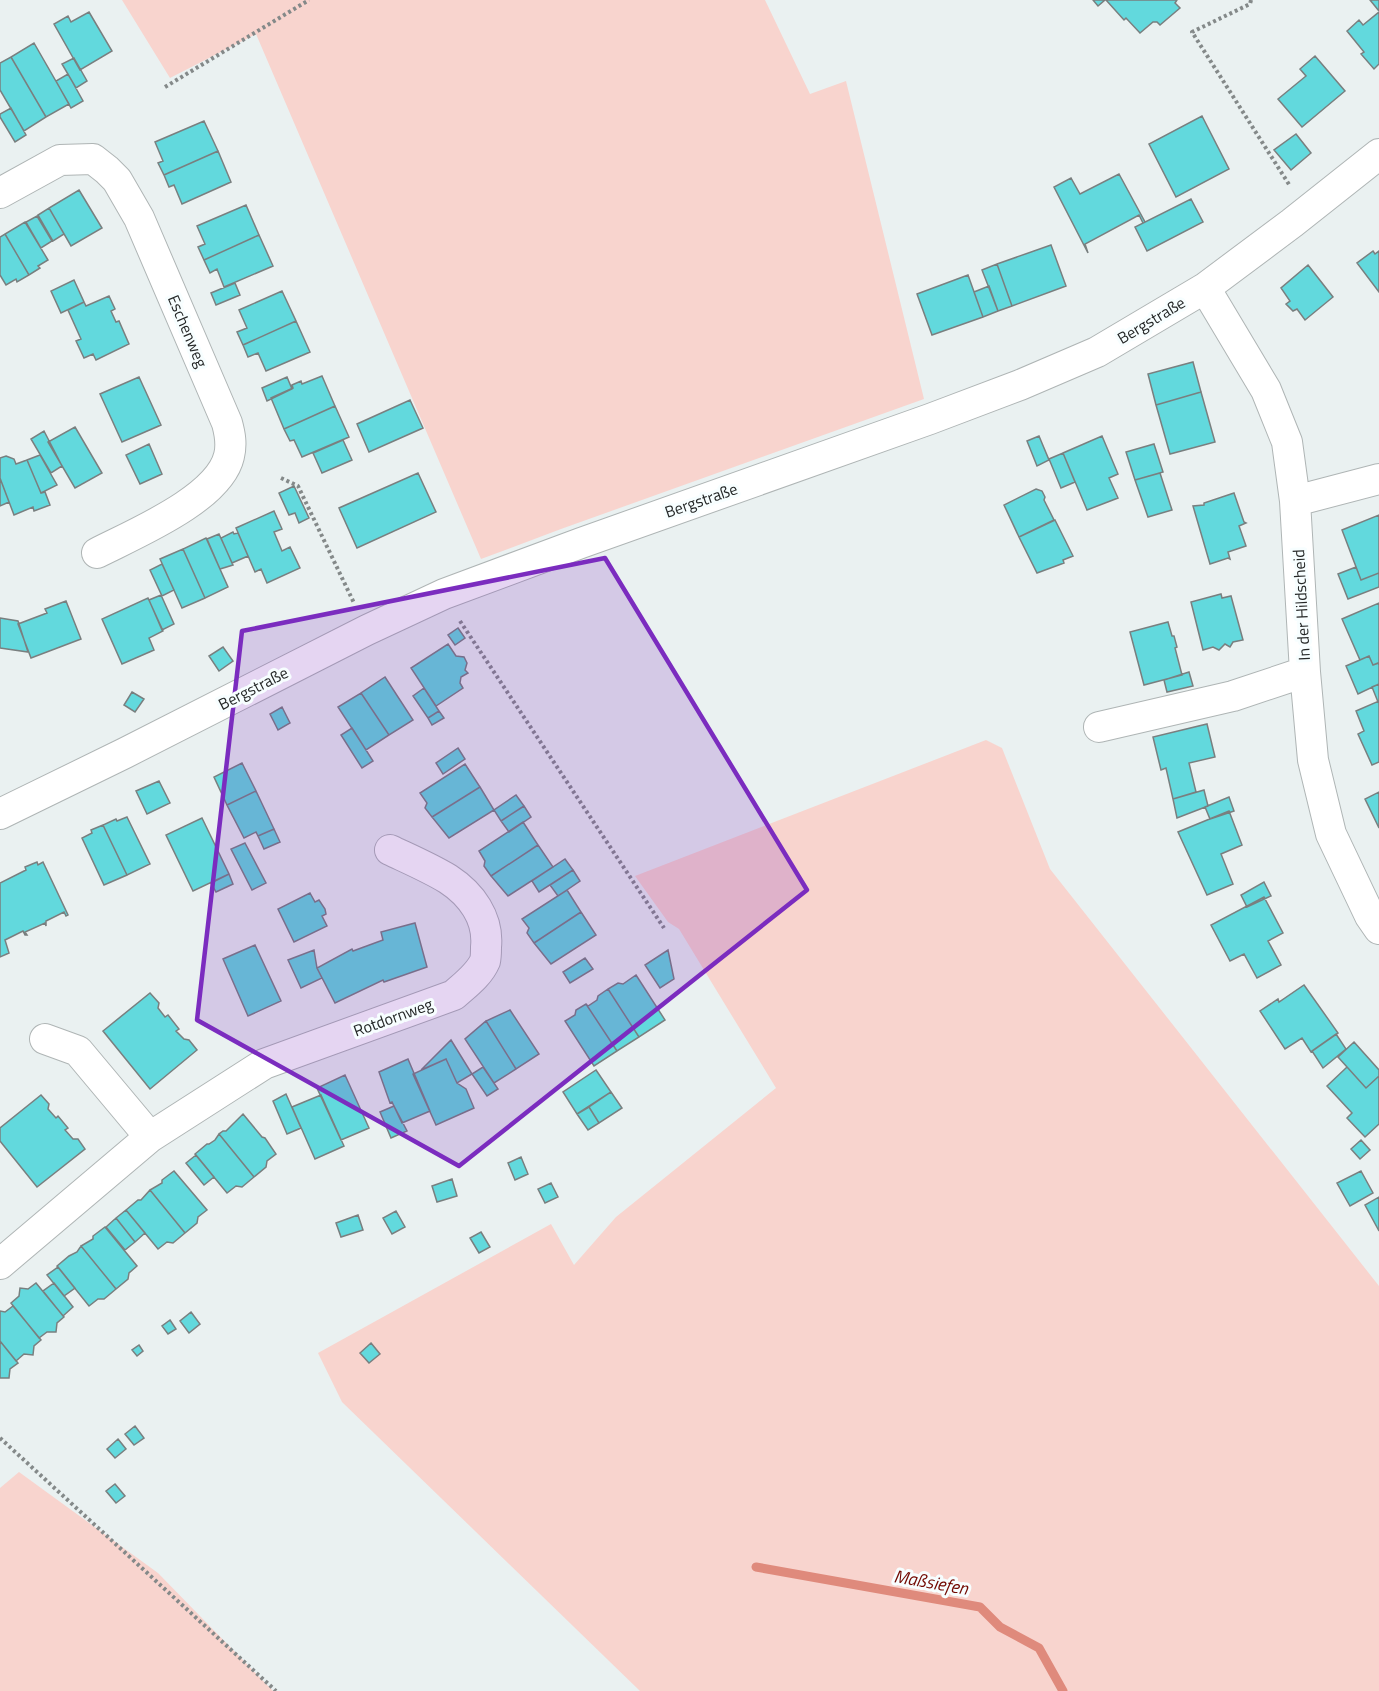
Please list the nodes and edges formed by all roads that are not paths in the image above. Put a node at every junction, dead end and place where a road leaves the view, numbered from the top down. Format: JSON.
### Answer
{"nodes":[{"id":1,"x":1379,"y":154,"type":"edge"},
{"id":2,"x":0,"y":193,"type":"edge"},
{"id":3,"x":1205,"y":288,"type":"junction"},
{"id":4,"x":1379,"y":479,"type":"edge"},
{"id":5,"x":1295,"y":501,"type":"junction"},
{"id":6,"x":97,"y":553,"type":"dead end"},
{"id":7,"x":1305,"y":672,"type":"junction"},
{"id":8,"x":1099,"y":727,"type":"dead end"},
{"id":9,"x":0,"y":814,"type":"edge"},
{"id":10,"x":390,"y":850,"type":"dead end"},
{"id":11,"x":1379,"y":929,"type":"edge"},
{"id":12,"x":45,"y":1039,"type":"dead end"},
{"id":13,"x":150,"y":1137,"type":"junction"},
{"id":14,"x":0,"y":1264,"type":"edge"}],
"edges":[{"from":1,"to":3,"type":"street","name":"Bergstraße"},
{"from":2,"to":6,"type":"street","name":"Eschenweg"},
{"from":3,"to":5,"type":"street","name":"In der Hildscheid"},
{"from":3,"to":9,"type":"street","name":"Bergstraße"},
{"from":4,"to":5,"type":"street"},
{"from":5,"to":7,"type":"street","name":"In der Hildscheid"},
{"from":7,"to":8,"type":"street"},
{"from":7,"to":11,"type":"street","name":"In der Hildscheid"},
{"from":10,"to":13,"type":"street","name":"Rotdornweg"},
{"from":12,"to":13,"type":"street"},
{"from":13,"to":14,"type":"street","name":"Rotdornweg"}]}
